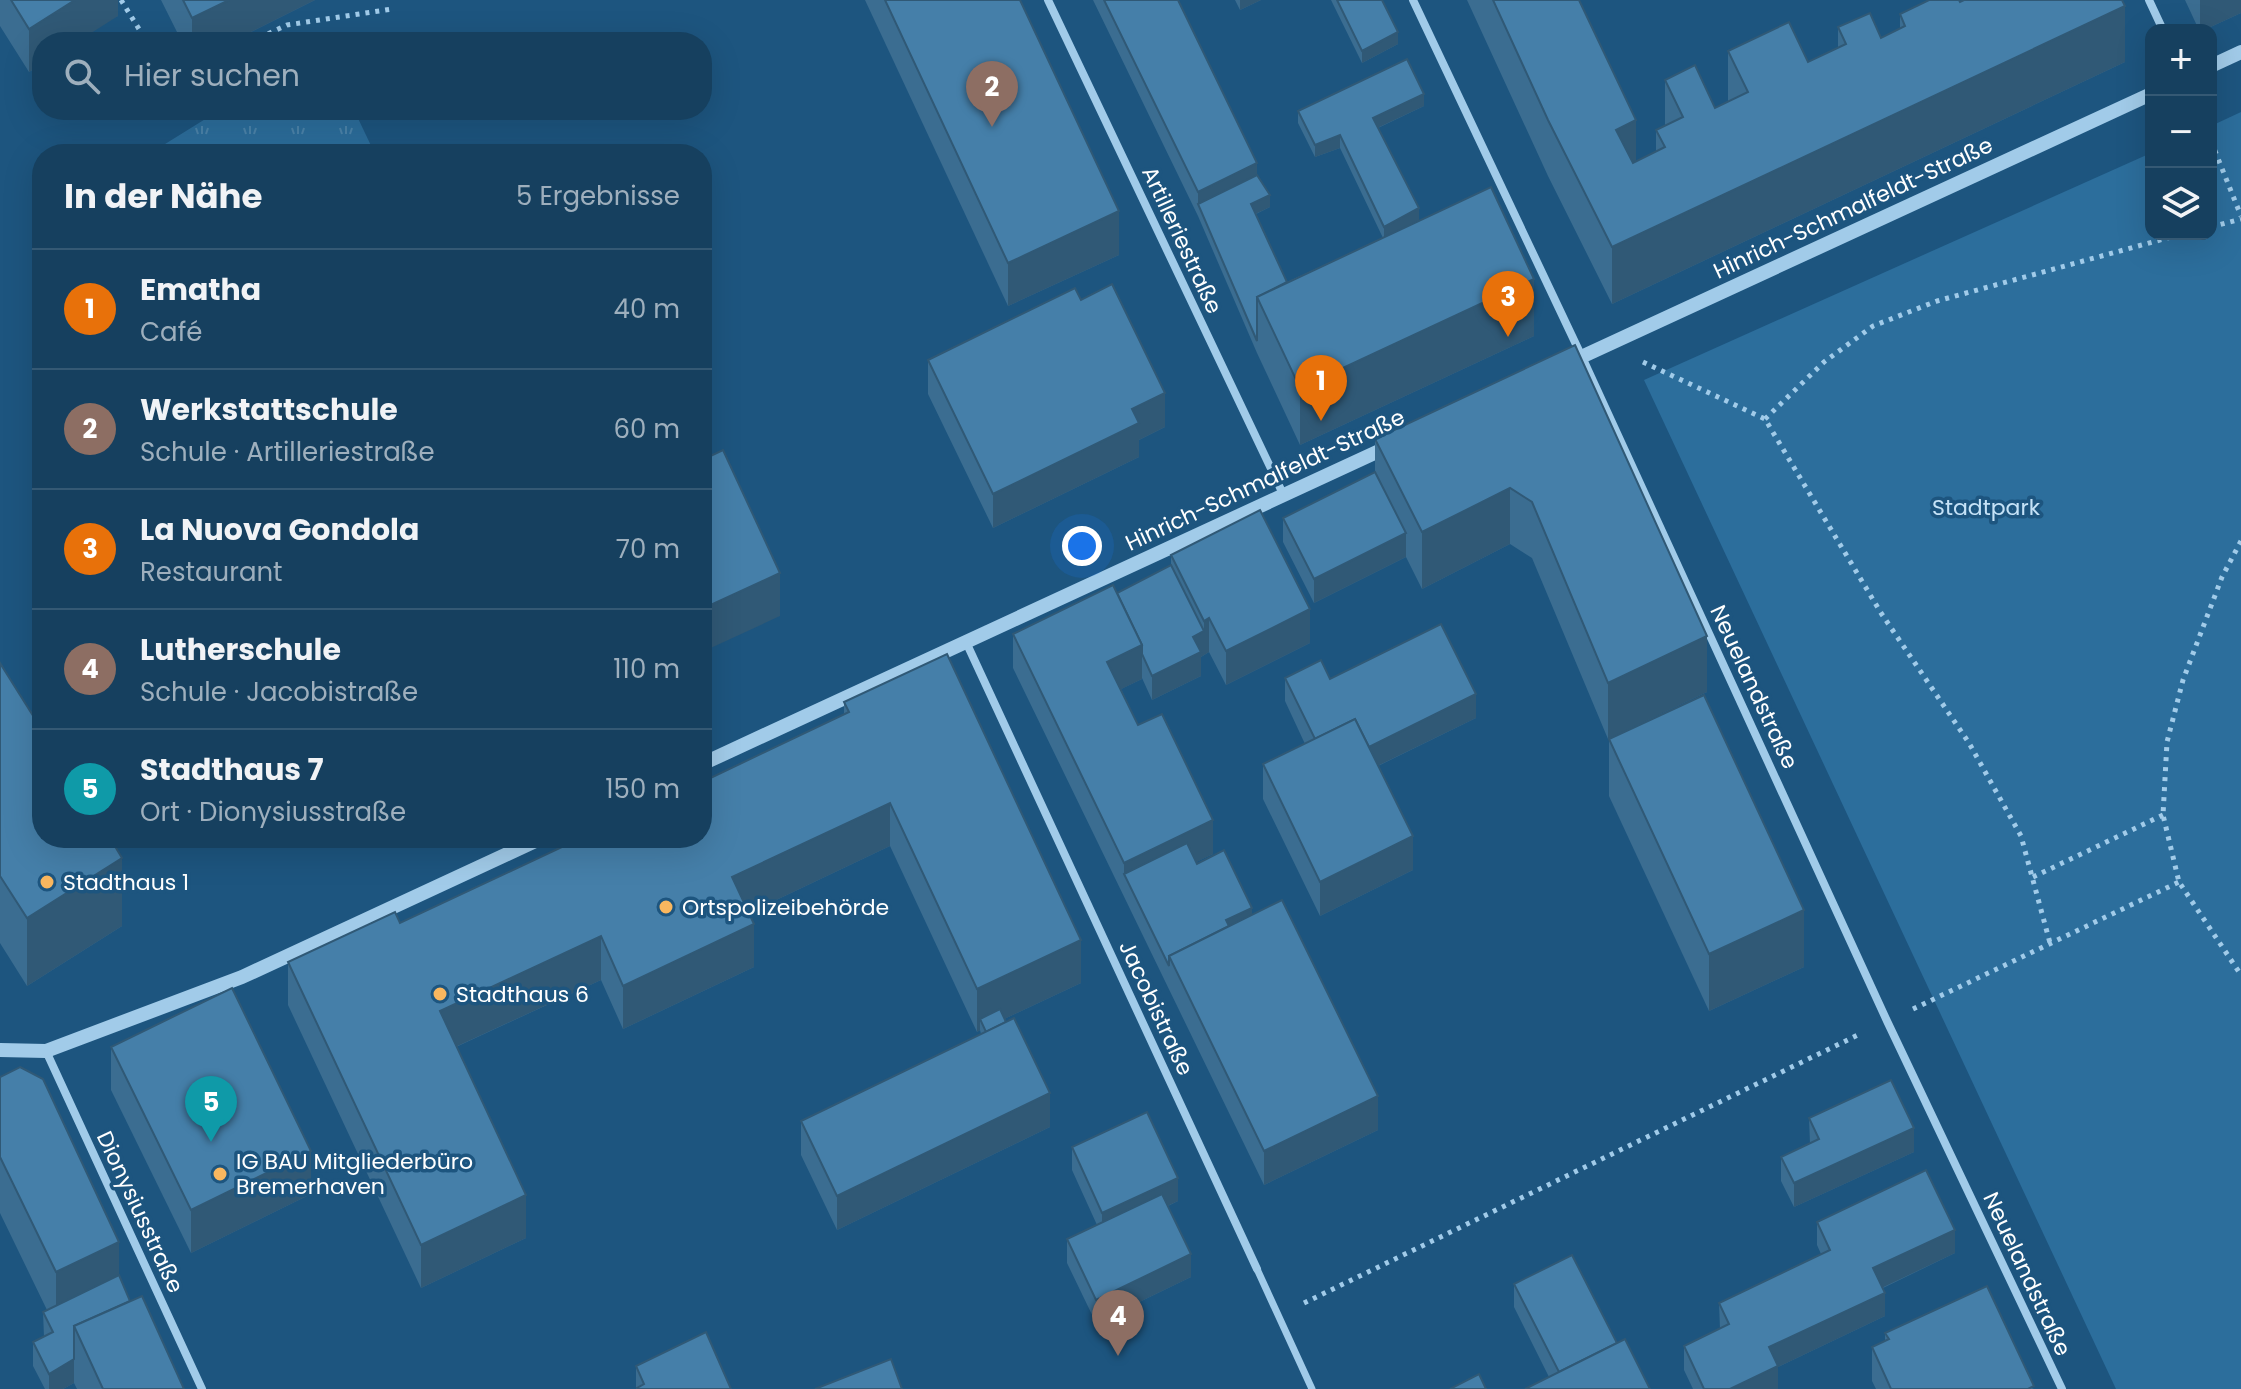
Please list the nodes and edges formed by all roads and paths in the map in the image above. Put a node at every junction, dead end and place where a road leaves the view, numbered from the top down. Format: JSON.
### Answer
{"nodes":[{"id":1,"x":121,"y":0,"type":"edge"},
{"id":2,"x":1048,"y":0,"type":"edge"},
{"id":3,"x":1413,"y":0,"type":"edge"},
{"id":4,"x":2149,"y":0,"type":"edge"},
{"id":5,"x":392,"y":9,"type":"dead end"},
{"id":6,"x":2160,"y":24,"type":"edge"},
{"id":7,"x":141,"y":32,"type":"edge"},
{"id":8,"x":272,"y":32,"type":"edge"},
{"id":9,"x":2241,"y":52,"type":"edge"},
{"id":10,"x":2217,"y":63,"type":"edge"},
{"id":11,"x":2147,"y":96,"type":"edge"},
{"id":12,"x":2217,"y":156,"type":"edge"},
{"id":13,"x":2241,"y":217,"type":"edge"},
{"id":14,"x":2217,"y":225,"type":"edge"},
{"id":15,"x":2160,"y":240,"type":"edge"},
{"id":16,"x":1611,"y":344,"type":"junction"},
{"id":17,"x":1582,"y":357,"type":"junction"},
{"id":18,"x":1554,"y":370,"type":"edge"},
{"id":19,"x":1765,"y":419,"type":"junction"},
{"id":20,"x":1412,"y":436,"type":"edge"},
{"id":21,"x":1284,"y":496,"type":"junction"},
{"id":22,"x":2241,"y":541,"type":"edge"},
{"id":23,"x":966,"y":642,"type":"junction"},
{"id":24,"x":712,"y":759,"type":"edge"},
{"id":25,"x":2163,"y":815,"type":"junction"},
{"id":26,"x":520,"y":848,"type":"edge"},
{"id":27,"x":2033,"y":877,"type":"junction"},
{"id":28,"x":2179,"y":882,"type":"junction"},
{"id":29,"x":2050,"y":943,"type":"junction"},
{"id":30,"x":2241,"y":975,"type":"edge"},
{"id":31,"x":1887,"y":1021,"type":"junction"},
{"id":32,"x":0,"y":1050,"type":"edge"},
{"id":33,"x":46,"y":1051,"type":"junction"},
{"id":34,"x":1257,"y":1269,"type":"joint"},
{"id":35,"x":1278,"y":1316,"type":"junction"},
{"id":36,"x":202,"y":1389,"type":"edge"},
{"id":37,"x":1312,"y":1389,"type":"edge"},
{"id":38,"x":2062,"y":1389,"type":"edge"}],
"edges":[{"from":1,"to":7,"type":"path"},
{"from":2,"to":21,"type":"street","name":"Artilleriestraße"},
{"from":3,"to":17,"type":"street","name":"Neuelandstraße"},
{"from":4,"to":6,"type":"street"},
{"from":5,"to":8,"type":"path"},
{"from":9,"to":10,"type":"street"},
{"from":11,"to":16,"type":"street","name":"Hinrich-Schmalfeldt-Straße"},
{"from":12,"to":13,"type":"path"},
{"from":13,"to":14,"type":"path"},
{"from":15,"to":19,"type":"path"},
{"from":16,"to":17,"type":"street","name":"Hinrich-Schmalfeldt-Straße"},
{"from":16,"to":19,"type":"path"},
{"from":17,"to":18,"type":"street","name":"Hinrich-Schmalfeldt-Straße"},
{"from":17,"to":31,"type":"street","name":"Neuelandstraße"},
{"from":19,"to":27,"type":"path"},
{"from":20,"to":21,"type":"street","name":"Hinrich-Schmalfeldt-Straße"},
{"from":21,"to":23,"type":"street","name":"Hinrich-Schmalfeldt-Straße"},
{"from":22,"to":25,"type":"path"},
{"from":23,"to":24,"type":"street","name":"Hinrich-Schmalfeldt-Straße"},
{"from":23,"to":34,"type":"street","name":"Jacobistraße"},
{"from":25,"to":27,"type":"path"},
{"from":25,"to":28,"type":"path"},
{"from":26,"to":33,"type":"street"},
{"from":27,"to":29,"type":"path"},
{"from":28,"to":29,"type":"path"},
{"from":28,"to":30,"type":"path"},
{"from":29,"to":31,"type":"path"},
{"from":31,"to":35,"type":"path"},
{"from":31,"to":38,"type":"street","name":"Neuelandstraße"},
{"from":32,"to":33,"type":"street"},
{"from":33,"to":36,"type":"street","name":"Dionysiusstraße"},
{"from":34,"to":35,"type":"street","name":"Jacobistraße"},
{"from":35,"to":37,"type":"street","name":"Jacobistraße"}]}
